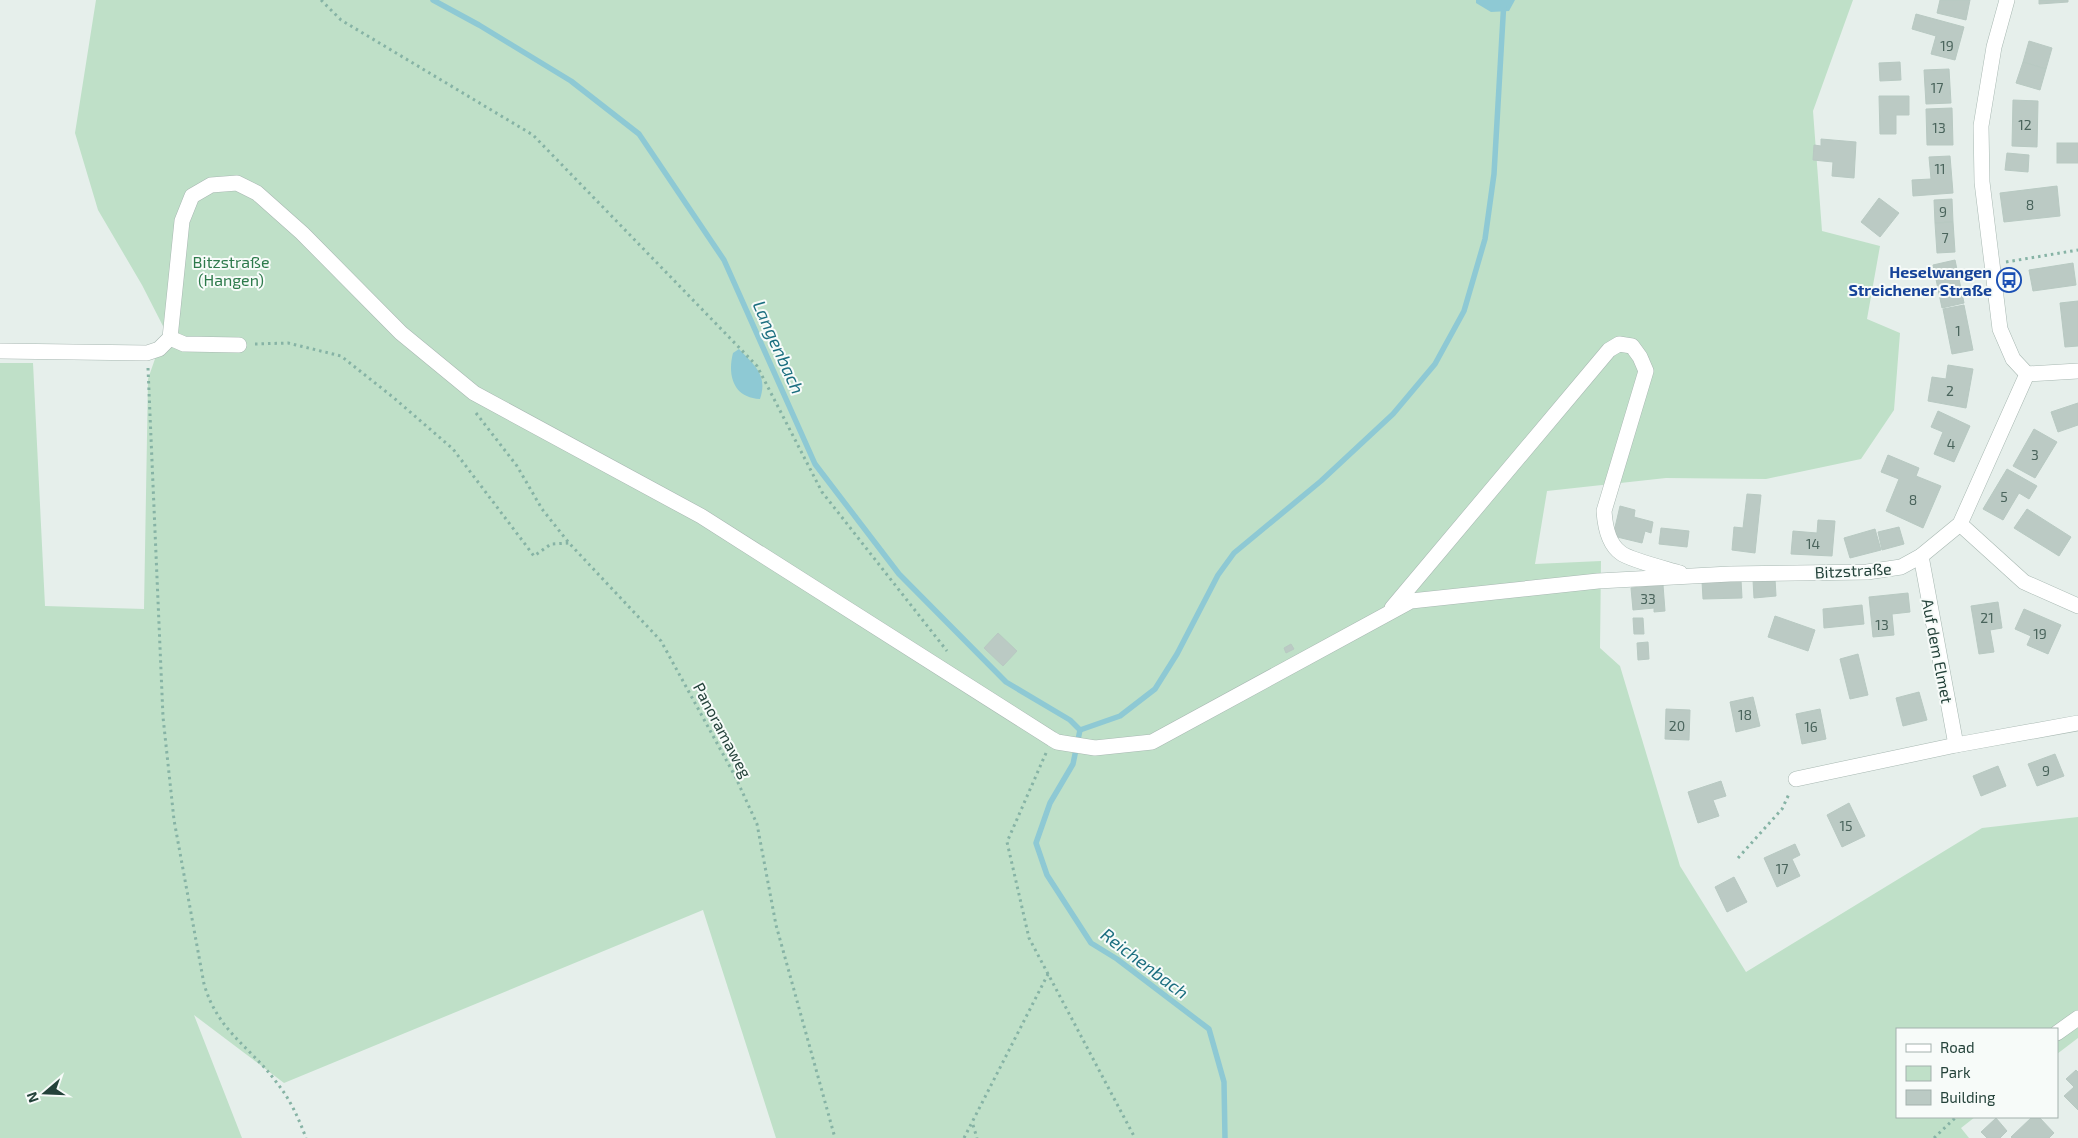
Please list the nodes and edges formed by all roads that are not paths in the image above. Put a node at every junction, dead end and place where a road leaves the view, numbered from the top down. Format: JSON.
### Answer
{"nodes":[{"id":1,"x":2007,"y":0,"type":"edge"},
{"id":2,"x":170,"y":338,"type":"junction"},
{"id":3,"x":239,"y":345,"type":"road end"},
{"id":4,"x":0,"y":351,"type":"edge"},
{"id":5,"x":2078,"y":371,"type":"edge"},
{"id":6,"x":2027,"y":374,"type":"junction"},
{"id":7,"x":1960,"y":524,"type":"junction"},
{"id":8,"x":1921,"y":556,"type":"junction"},
{"id":9,"x":1689,"y":576,"type":"junction"},
{"id":10,"x":2078,"y":606,"type":"edge"},
{"id":11,"x":1387,"y":614,"type":"junction"},
{"id":12,"x":2078,"y":723,"type":"edge"},
{"id":13,"x":1956,"y":745,"type":"junction"},
{"id":14,"x":1796,"y":779,"type":"road end"},
{"id":15,"x":2078,"y":1018,"type":"edge"},
{"id":16,"x":2058,"y":1032,"type":"edge"}],
"edges":[{"from":1,"to":6,"type":"street"},
{"from":2,"to":3,"type":"street"},
{"from":2,"to":4,"type":"street"},
{"from":2,"to":11,"type":"street","name":"Bitzstraße"},
{"from":5,"to":6,"type":"street"},
{"from":6,"to":7,"type":"street","name":"Bitzstraße"},
{"from":7,"to":8,"type":"street","name":"Bitzstraße"},
{"from":7,"to":10,"type":"street"},
{"from":8,"to":9,"type":"street","name":"Bitzstraße"},
{"from":8,"to":13,"type":"street","name":"Auf dem Elmet"},
{"from":9,"to":11,"type":"street","name":"Bitzstraße"},
{"from":9,"to":11,"type":"street"},
{"from":12,"to":13,"type":"street"},
{"from":13,"to":14,"type":"street"},
{"from":15,"to":16,"type":"street"}]}
